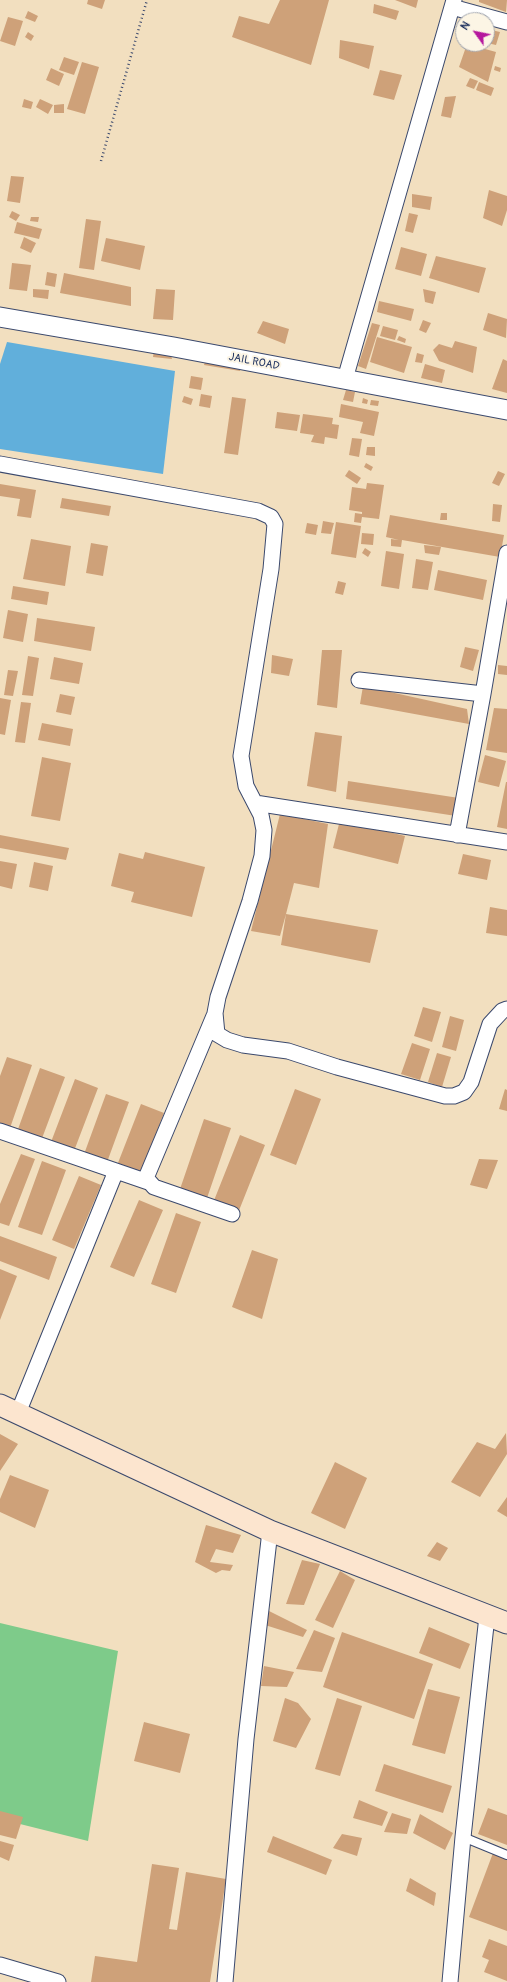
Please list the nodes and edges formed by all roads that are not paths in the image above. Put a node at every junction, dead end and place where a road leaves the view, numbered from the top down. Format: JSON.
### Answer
{"nodes":[{"id":1,"x":453,"y":3,"type":"edge"},
{"id":2,"x":507,"y":22,"type":"edge"},
{"id":3,"x":0,"y":317,"type":"edge"},
{"id":4,"x":345,"y":379,"type":"junction"},
{"id":5,"x":507,"y":410,"type":"edge"},
{"id":6,"x":0,"y":464,"type":"edge"},
{"id":7,"x":507,"y":553,"type":"edge"},
{"id":8,"x":359,"y":680,"type":"dead end"},
{"id":9,"x":484,"y":694,"type":"junction"},
{"id":10,"x":255,"y":803,"type":"junction"},
{"id":11,"x":457,"y":835,"type":"junction"},
{"id":12,"x":507,"y":842,"type":"edge"},
{"id":13,"x":507,"y":1009,"type":"edge"},
{"id":14,"x":215,"y":1013,"type":"junction"},
{"id":15,"x":0,"y":1131,"type":"edge"},
{"id":16,"x":116,"y":1171,"type":"junction"},
{"id":17,"x":148,"y":1182,"type":"junction"},
{"id":18,"x":232,"y":1214,"type":"dead end"},
{"id":19,"x":9,"y":1409,"type":"edge"},
{"id":20,"x":270,"y":1531,"type":"junction"},
{"id":21,"x":487,"y":1616,"type":"junction"},
{"id":22,"x":507,"y":1623,"type":"edge"},
{"id":23,"x":463,"y":1837,"type":"junction"},
{"id":24,"x":507,"y":1855,"type":"edge"},
{"id":25,"x":0,"y":1965,"type":"edge"},
{"id":26,"x":58,"y":1982,"type":"edge"},
{"id":27,"x":226,"y":1982,"type":"edge"},
{"id":28,"x":450,"y":1982,"type":"edge"}],
"edges":[{"from":1,"to":2,"type":"street"},
{"from":1,"to":4,"type":"street"},
{"from":3,"to":4,"type":"street","name":"JAIL ROAD"},
{"from":4,"to":5,"type":"street","name":"JAIL ROAD"},
{"from":6,"to":10,"type":"street"},
{"from":7,"to":9,"type":"street"},
{"from":8,"to":9,"type":"street"},
{"from":9,"to":11,"type":"street"},
{"from":10,"to":11,"type":"street"},
{"from":10,"to":14,"type":"street"},
{"from":11,"to":12,"type":"street"},
{"from":13,"to":14,"type":"street"},
{"from":14,"to":17,"type":"street"},
{"from":15,"to":16,"type":"street"},
{"from":16,"to":17,"type":"street"},
{"from":16,"to":19,"type":"street"},
{"from":17,"to":18,"type":"street"},
{"from":19,"to":20,"type":"main road"},
{"from":20,"to":21,"type":"main road"},
{"from":20,"to":27,"type":"street"},
{"from":21,"to":22,"type":"main road"},
{"from":21,"to":23,"type":"street"},
{"from":23,"to":24,"type":"lane"},
{"from":23,"to":28,"type":"street"},
{"from":25,"to":26,"type":"street"}]}
